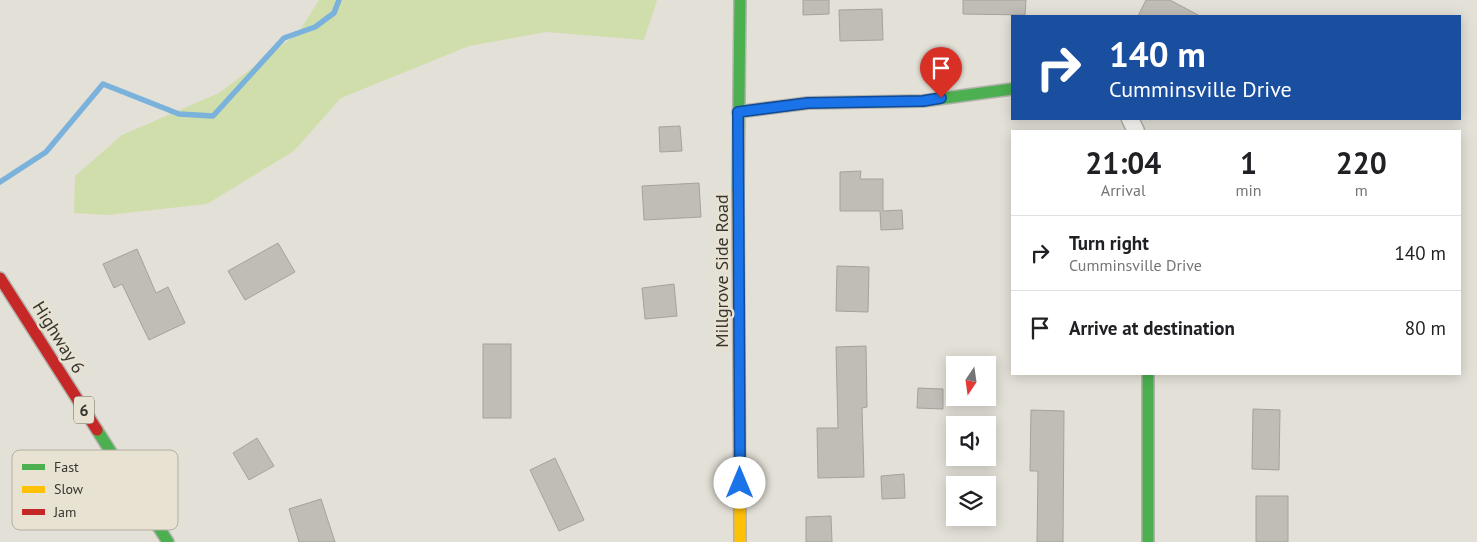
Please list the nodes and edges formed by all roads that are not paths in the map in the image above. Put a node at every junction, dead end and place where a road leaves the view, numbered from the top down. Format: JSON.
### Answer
{"nodes":[{"id":1,"x":740,"y":0,"type":"edge"},
{"id":2,"x":1011,"y":89,"type":"edge"},
{"id":3,"x":738,"y":112,"type":"junction"},
{"id":4,"x":0,"y":278,"type":"edge"},
{"id":5,"x":1148,"y":375,"type":"edge"},
{"id":6,"x":109,"y":450,"type":"edge"},
{"id":7,"x":160,"y":530,"type":"edge"},
{"id":8,"x":168,"y":542,"type":"edge"},
{"id":9,"x":740,"y":542,"type":"edge"},
{"id":10,"x":1148,"y":542,"type":"edge"}],
"edges":[{"from":1,"to":3,"type":"main road","name":"Millgrove Side Road"},
{"from":2,"to":3,"type":"main road"},
{"from":3,"to":9,"type":"main road","name":"Millgrove Side Road"},
{"from":4,"to":6,"type":"main road","name":"Highway 6","number":"6"},
{"from":5,"to":10,"type":"main road"},
{"from":7,"to":8,"type":"main road","name":"Highway 6","number":"6"}]}
